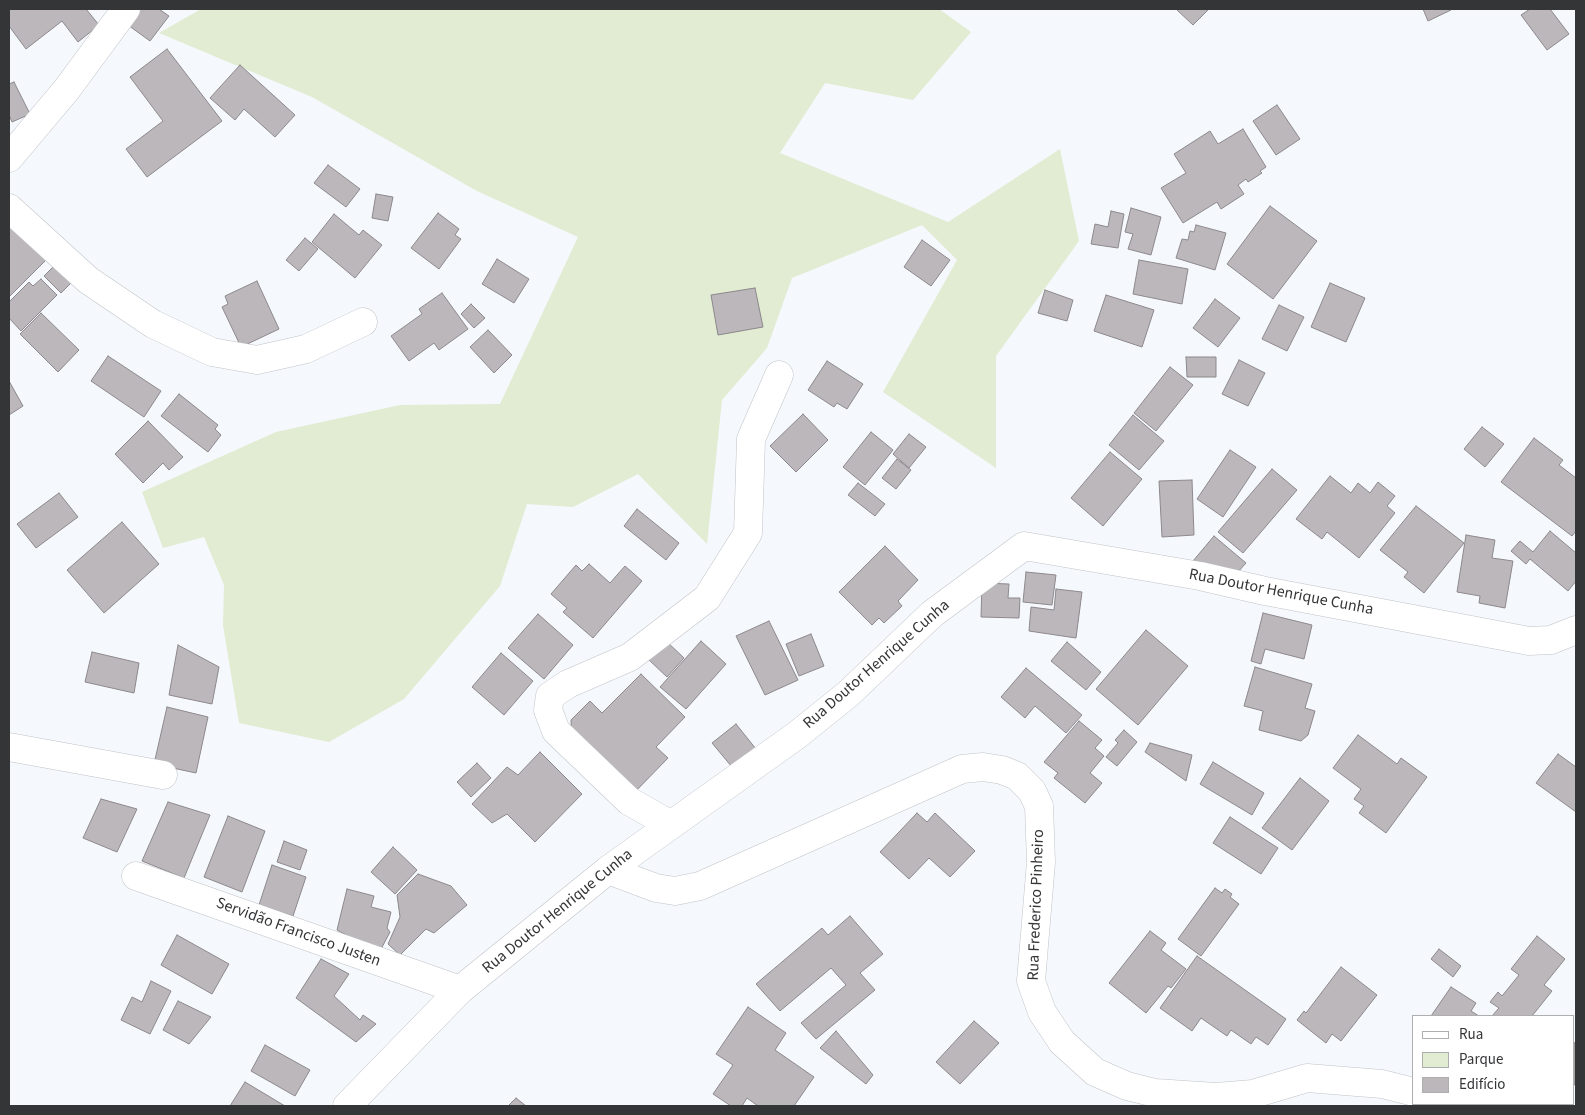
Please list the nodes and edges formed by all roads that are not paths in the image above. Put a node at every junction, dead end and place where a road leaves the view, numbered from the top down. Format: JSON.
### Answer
{"nodes":[{"id":1,"x":126,"y":9,"type":"edge"},
{"id":2,"x":9,"y":158,"type":"edge"},
{"id":3,"x":9,"y":208,"type":"edge"},
{"id":4,"x":363,"y":322,"type":"dead end"},
{"id":5,"x":779,"y":374,"type":"dead end"},
{"id":6,"x":1576,"y":630,"type":"edge"},
{"id":7,"x":9,"y":747,"type":"edge"},
{"id":8,"x":163,"y":775,"type":"dead end"},
{"id":9,"x":671,"y":825,"type":"junction"},
{"id":10,"x":608,"y":870,"type":"junction"},
{"id":11,"x":136,"y":876,"type":"dead end"},
{"id":12,"x":460,"y":990,"type":"junction"},
{"id":13,"x":1412,"y":1092,"type":"edge"},
{"id":14,"x":1226,"y":1102,"type":"edge"},
{"id":15,"x":347,"y":1106,"type":"edge"}],
"edges":[{"from":1,"to":2,"type":"street"},
{"from":3,"to":4,"type":"street"},
{"from":5,"to":9,"type":"street"},
{"from":6,"to":9,"type":"street","name":"Rua Doutor Henrique Cunha"},
{"from":7,"to":8,"type":"street"},
{"from":9,"to":10,"type":"street","name":"Rua Doutor Henrique Cunha"},
{"from":10,"to":12,"type":"street","name":"Rua Doutor Henrique Cunha"},
{"from":10,"to":14,"type":"street","name":"Rua Frederico Pinheiro"},
{"from":11,"to":12,"type":"street","name":"Servidão Francisco Justen"},
{"from":12,"to":15,"type":"street","name":"Rua Doutor Henrique Cunha"},
{"from":13,"to":14,"type":"street","name":"Rua Frederico Pinheiro"}]}
